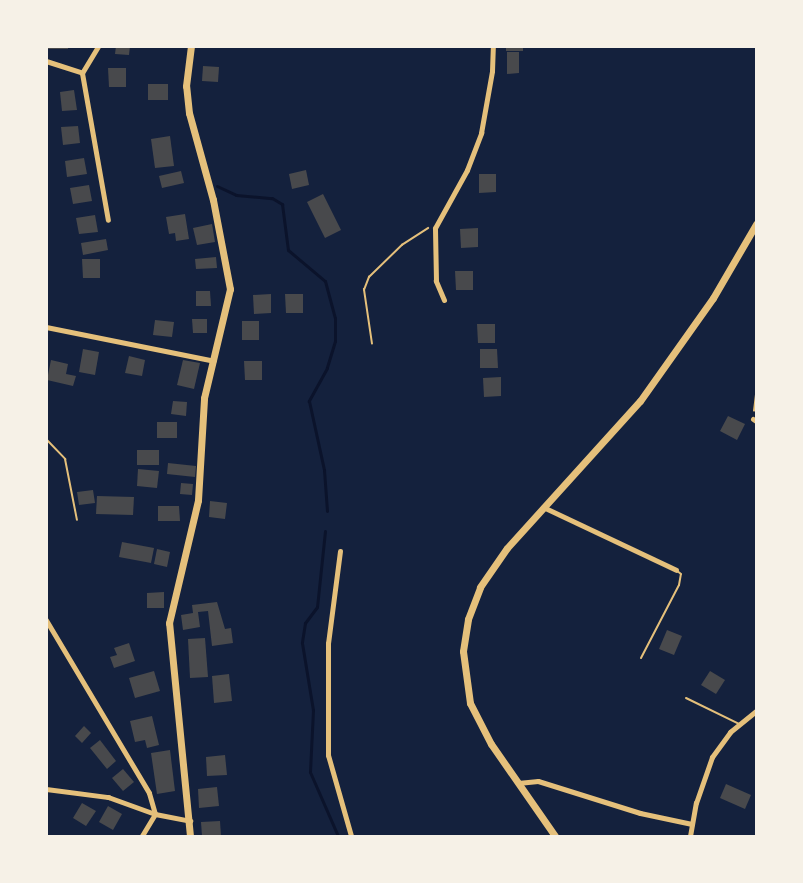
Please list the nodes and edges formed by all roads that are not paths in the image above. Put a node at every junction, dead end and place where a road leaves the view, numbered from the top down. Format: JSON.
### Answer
{"nodes":[{"id":1,"x":98,"y":46,"type":"edge"},
{"id":2,"x":191,"y":46,"type":"edge"},
{"id":3,"x":493,"y":46,"type":"edge"},
{"id":4,"x":46,"y":61,"type":"edge"},
{"id":5,"x":82,"y":73,"type":"junction"},
{"id":6,"x":108,"y":220,"type":"dead end"},
{"id":7,"x":756,"y":224,"type":"edge"},
{"id":8,"x":444,"y":300,"type":"dead end"},
{"id":9,"x":46,"y":327,"type":"edge"},
{"id":10,"x":214,"y":361,"type":"junction"},
{"id":11,"x":46,"y":439,"type":"edge"},
{"id":12,"x":543,"y":507,"type":"junction"},
{"id":13,"x":77,"y":520,"type":"dead end"},
{"id":14,"x":340,"y":551,"type":"dead end"},
{"id":15,"x":676,"y":570,"type":"joint"},
{"id":16,"x":46,"y":620,"type":"edge"},
{"id":17,"x":641,"y":658,"type":"dead end"},
{"id":18,"x":686,"y":698,"type":"dead end"},
{"id":19,"x":756,"y":711,"type":"edge"},
{"id":20,"x":738,"y":724,"type":"junction"},
{"id":21,"x":518,"y":783,"type":"junction"},
{"id":22,"x":46,"y":789,"type":"edge"},
{"id":23,"x":155,"y":814,"type":"junction"},
{"id":24,"x":190,"y":821,"type":"junction"},
{"id":25,"x":692,"y":824,"type":"junction"},
{"id":26,"x":142,"y":837,"type":"edge"},
{"id":27,"x":190,"y":837,"type":"edge"},
{"id":28,"x":351,"y":837,"type":"edge"},
{"id":29,"x":555,"y":837,"type":"edge"},
{"id":30,"x":690,"y":837,"type":"edge"}],
"edges":[{"from":1,"to":5,"type":"street"},
{"from":2,"to":10,"type":"street"},
{"from":3,"to":8,"type":"street"},
{"from":4,"to":5,"type":"street"},
{"from":5,"to":6,"type":"street"},
{"from":7,"to":12,"type":"street"},
{"from":9,"to":10,"type":"street"},
{"from":10,"to":24,"type":"street"},
{"from":11,"to":13,"type":"lane"},
{"from":12,"to":15,"type":"street"},
{"from":12,"to":21,"type":"street"},
{"from":14,"to":28,"type":"street"},
{"from":15,"to":17,"type":"lane"},
{"from":16,"to":23,"type":"street"},
{"from":18,"to":20,"type":"lane"},
{"from":19,"to":20,"type":"street"},
{"from":20,"to":25,"type":"street"},
{"from":21,"to":25,"type":"street"},
{"from":21,"to":29,"type":"street"},
{"from":22,"to":23,"type":"street"},
{"from":23,"to":24,"type":"street"},
{"from":23,"to":26,"type":"street"},
{"from":24,"to":27,"type":"street"},
{"from":25,"to":30,"type":"street"}]}
